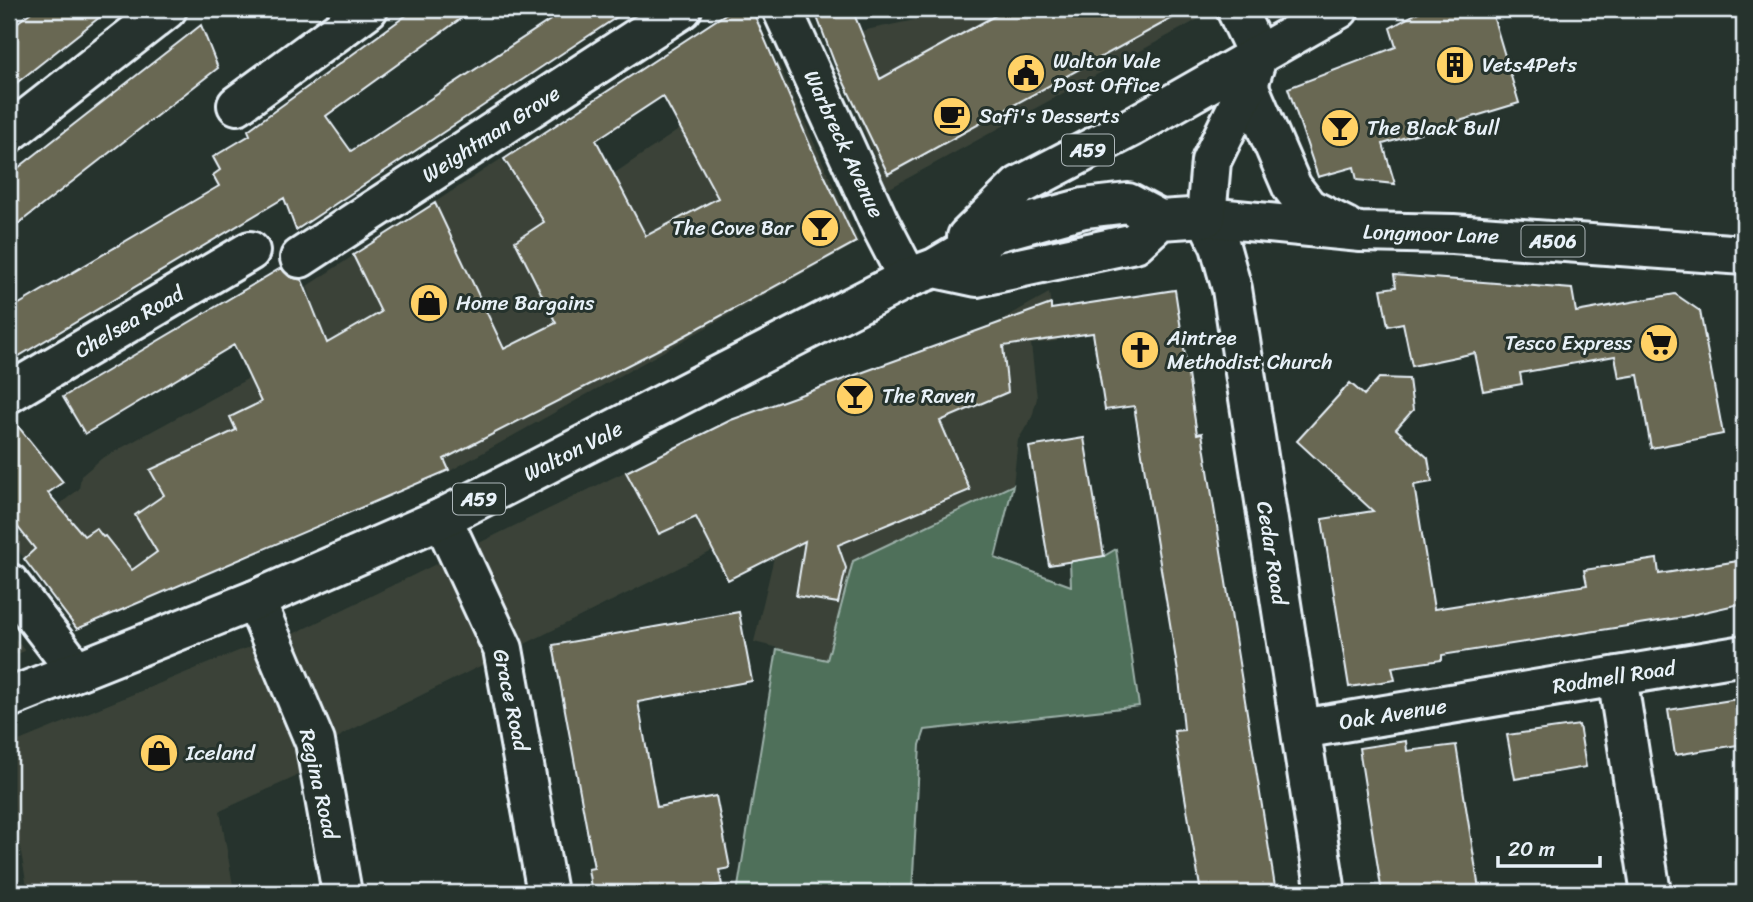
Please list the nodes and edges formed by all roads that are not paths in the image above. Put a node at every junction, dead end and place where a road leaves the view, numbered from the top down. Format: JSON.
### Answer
{"nodes":[{"id":1,"x":167,"y":9,"type":"edge"},
{"id":2,"x":368,"y":9,"type":"edge"},
{"id":3,"x":682,"y":9,"type":"edge"},
{"id":4,"x":782,"y":9,"type":"edge"},
{"id":5,"x":1236,"y":9,"type":"edge"},
{"id":6,"x":1339,"y":9,"type":"edge"},
{"id":7,"x":1253,"y":70,"type":"junction"},
{"id":8,"x":237,"y":105,"type":"dead end"},
{"id":9,"x":9,"y":133,"type":"edge"},
{"id":10,"x":1206,"y":217,"type":"junction"},
{"id":11,"x":1361,"y":232,"type":"junction"},
{"id":12,"x":250,"y":251,"type":"dead end"},
{"id":13,"x":1744,"y":255,"type":"edge"},
{"id":14,"x":300,"y":258,"type":"dead end"},
{"id":15,"x":922,"y":273,"type":"junction"},
{"id":16,"x":9,"y":393,"type":"edge"},
{"id":17,"x":442,"y":518,"type":"junction"},
{"id":18,"x":9,"y":583,"type":"edge"},
{"id":19,"x":255,"y":600,"type":"junction"},
{"id":20,"x":1744,"y":655,"type":"edge"},
{"id":21,"x":75,"y":669,"type":"junction"},
{"id":22,"x":1617,"y":676,"type":"junction"},
{"id":23,"x":9,"y":698,"type":"edge"},
{"id":24,"x":1484,"y":698,"type":"joint"},
{"id":25,"x":1301,"y":729,"type":"junction"},
{"id":26,"x":342,"y":893,"type":"edge"},
{"id":27,"x":547,"y":893,"type":"edge"},
{"id":28,"x":1326,"y":893,"type":"edge"},
{"id":29,"x":1651,"y":893,"type":"edge"}],
"edges":[{"from":1,"to":9,"type":"main road"},
{"from":2,"to":8,"type":"main road"},
{"from":3,"to":14,"type":"main road","name":"Weightman Grove"},
{"from":4,"to":15,"type":"main road","name":"Warbreck Avenue"},
{"from":5,"to":7,"type":"main road"},
{"from":6,"to":7,"type":"main road","number":"A59"},
{"from":7,"to":10,"type":"main road"},
{"from":7,"to":11,"type":"main road","number":"A506"},
{"from":7,"to":15,"type":"main road","number":"A59"},
{"from":10,"to":11,"type":"main road","name":"Longmoor Lane","number":"A506"},
{"from":10,"to":15,"type":"main road","name":"Longmoor Lane","number":"A506"},
{"from":10,"to":25,"type":"main road","name":"Cedar Road"},
{"from":11,"to":13,"type":"main road","name":"Longmoor Lane","number":"A506"},
{"from":12,"to":16,"type":"main road","name":"Chelsea Road"},
{"from":15,"to":17,"type":"main road","name":"Walton Vale","number":"A59"},
{"from":17,"to":19,"type":"main road","name":"Walton Vale","number":"A59"},
{"from":17,"to":27,"type":"main road","name":"Grace Road"},
{"from":18,"to":21,"type":"main road"},
{"from":19,"to":21,"type":"main road","name":"Walton Vale","number":"A59"},
{"from":19,"to":26,"type":"main road","name":"Regina Road"},
{"from":20,"to":22,"type":"main road","name":"Rodmell Road"},
{"from":21,"to":23,"type":"main road","name":"Walton Vale","number":"A59"},
{"from":22,"to":24,"type":"main road","name":"Rodmell Road"},
{"from":22,"to":29,"type":"main road"},
{"from":24,"to":25,"type":"main road","name":"Oak Avenue"},
{"from":25,"to":28,"type":"main road","name":"Cedar Road"}]}
